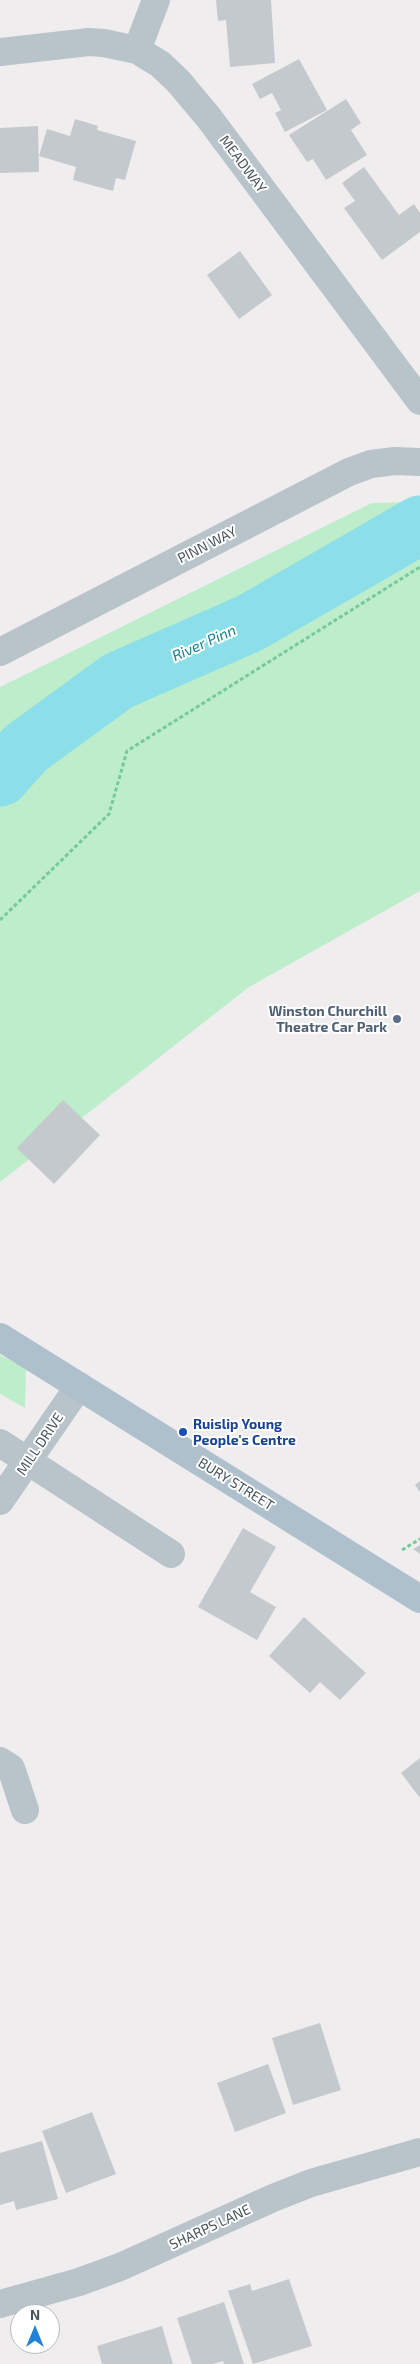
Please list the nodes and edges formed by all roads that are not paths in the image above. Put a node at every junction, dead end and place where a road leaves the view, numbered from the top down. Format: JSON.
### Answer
{"nodes":[{"id":1,"x":156,"y":0,"type":"edge"},
{"id":2,"x":138,"y":50,"type":"junction"},
{"id":3,"x":0,"y":52,"type":"edge"},
{"id":4,"x":420,"y":401,"type":"edge"},
{"id":5,"x":420,"y":462,"type":"edge"},
{"id":6,"x":0,"y":652,"type":"edge"},
{"id":7,"x":0,"y":1338,"type":"edge"},
{"id":8,"x":79,"y":1386,"type":"junction"},
{"id":9,"x":0,"y":1443,"type":"edge"},
{"id":10,"x":29,"y":1460,"type":"junction"},
{"id":11,"x":0,"y":1501,"type":"edge"},
{"id":12,"x":171,"y":1554,"type":"dead end"},
{"id":13,"x":420,"y":1599,"type":"edge"},
{"id":14,"x":0,"y":1761,"type":"edge"},
{"id":15,"x":25,"y":1810,"type":"dead end"},
{"id":16,"x":420,"y":2152,"type":"edge"},
{"id":17,"x":0,"y":2304,"type":"edge"}],
"edges":[{"from":1,"to":2,"type":"street"},
{"from":2,"to":3,"type":"street","name":"MEADWAY"},
{"from":2,"to":4,"type":"street","name":"MEADWAY"},
{"from":5,"to":6,"type":"street","name":"PINN WAY"},
{"from":7,"to":8,"type":"main road","name":"BURY STREET"},
{"from":8,"to":10,"type":"street","name":"MILL DRIVE"},
{"from":8,"to":13,"type":"main road","name":"BURY STREET"},
{"from":9,"to":10,"type":"street"},
{"from":10,"to":11,"type":"street","name":"MILL DRIVE"},
{"from":10,"to":12,"type":"street"},
{"from":14,"to":15,"type":"street"},
{"from":16,"to":17,"type":"street","name":"SHARPS LANE"}]}
